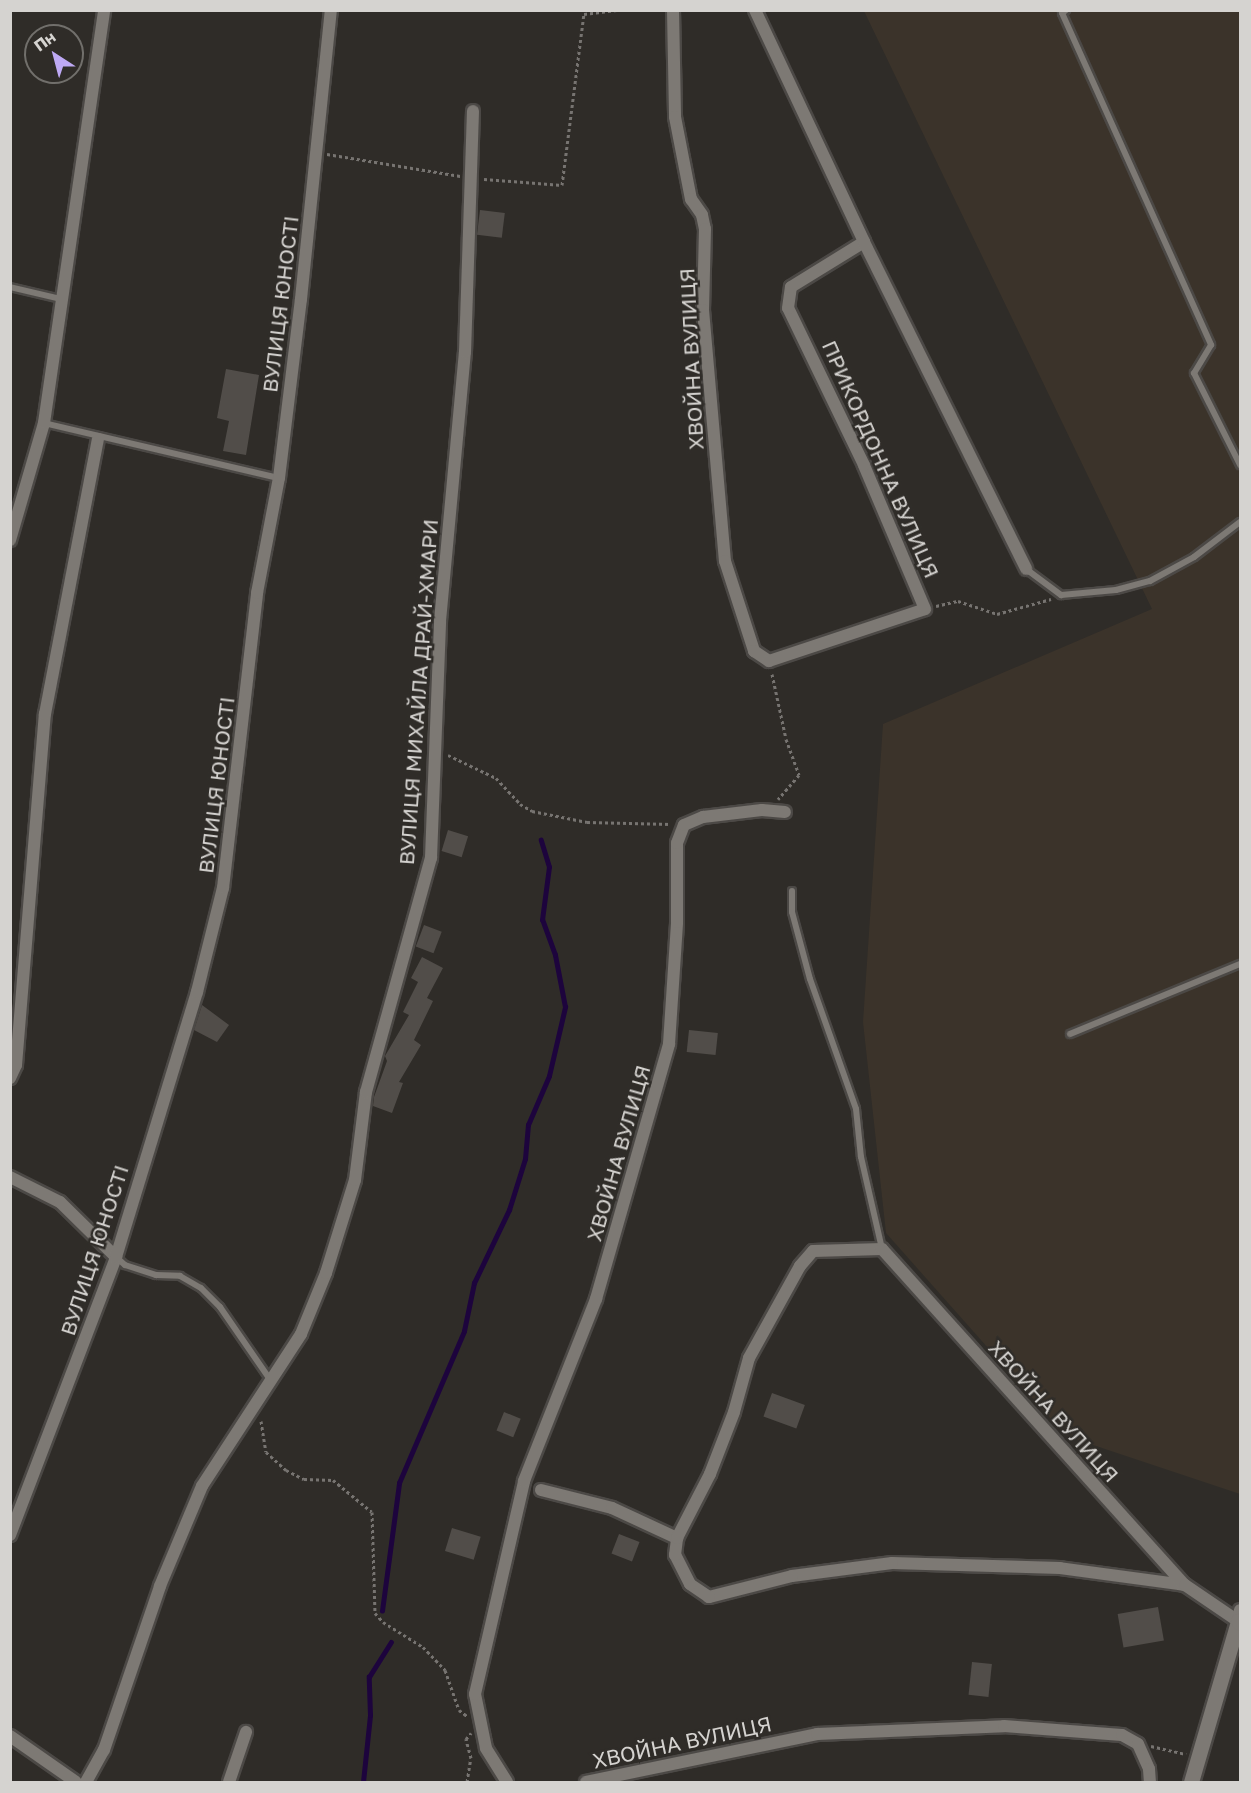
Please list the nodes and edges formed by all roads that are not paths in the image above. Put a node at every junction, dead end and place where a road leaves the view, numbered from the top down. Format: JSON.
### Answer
{"nodes":[{"id":1,"x":104,"y":10,"type":"edge"},
{"id":2,"x":331,"y":10,"type":"edge"},
{"id":3,"x":673,"y":10,"type":"edge"},
{"id":4,"x":755,"y":10,"type":"edge"},
{"id":5,"x":1066,"y":10,"type":"edge"},
{"id":6,"x":473,"y":111,"type":"dead end"},
{"id":7,"x":864,"y":242,"type":"junction"},
{"id":8,"x":10,"y":287,"type":"edge"},
{"id":9,"x":61,"y":299,"type":"junction"},
{"id":10,"x":44,"y":423,"type":"junction"},
{"id":11,"x":98,"y":439,"type":"junction"},
{"id":12,"x":1240,"y":465,"type":"edge"},
{"id":13,"x":279,"y":478,"type":"junction"},
{"id":14,"x":1240,"y":522,"type":"edge"},
{"id":15,"x":10,"y":540,"type":"edge"},
{"id":16,"x":1026,"y":569,"type":"joint"},
{"id":17,"x":769,"y":661,"type":"joint"},
{"id":18,"x":785,"y":812,"type":"dead end"},
{"id":19,"x":792,"y":891,"type":"dead end"},
{"id":20,"x":1240,"y":964,"type":"edge"},
{"id":21,"x":1070,"y":1034,"type":"dead end"},
{"id":22,"x":10,"y":1078,"type":"edge"},
{"id":23,"x":10,"y":1177,"type":"edge"},
{"id":24,"x":882,"y":1249,"type":"junction"},
{"id":25,"x":116,"y":1257,"type":"junction"},
{"id":26,"x":269,"y":1378,"type":"junction"},
{"id":27,"x":541,"y":1490,"type":"dead end"},
{"id":28,"x":10,"y":1535,"type":"edge"},
{"id":29,"x":677,"y":1538,"type":"junction"},
{"id":30,"x":1185,"y":1585,"type":"junction"},
{"id":31,"x":1240,"y":1618,"type":"edge"},
{"id":32,"x":246,"y":1732,"type":"dead end"},
{"id":33,"x":10,"y":1736,"type":"edge"},
{"id":34,"x":76,"y":1782,"type":"edge"},
{"id":35,"x":86,"y":1782,"type":"edge"},
{"id":36,"x":229,"y":1782,"type":"edge"},
{"id":37,"x":507,"y":1782,"type":"edge"},
{"id":38,"x":586,"y":1782,"type":"edge"},
{"id":39,"x":1150,"y":1782,"type":"edge"},
{"id":40,"x":1191,"y":1782,"type":"edge"}],
"edges":[{"from":1,"to":9,"type":"street"},
{"from":2,"to":13,"type":"street","name":"ВУЛИЦЯ ЮНОСТІ"},
{"from":3,"to":17,"type":"street","name":"ХВОЙНА ВУЛИЦЯ"},
{"from":4,"to":7,"type":"street"},
{"from":5,"to":12,"type":"lane"},
{"from":6,"to":26,"type":"street","name":"ВУЛИЦЯ МИХАЙЛА ДРАЙ-ХМАРИ"},
{"from":7,"to":16,"type":"street"},
{"from":7,"to":17,"type":"street","name":"ПРИКОРДОННА ВУЛИЦЯ"},
{"from":8,"to":9,"type":"lane"},
{"from":9,"to":10,"type":"street"},
{"from":10,"to":11,"type":"lane"},
{"from":10,"to":15,"type":"street"},
{"from":11,"to":13,"type":"lane"},
{"from":11,"to":22,"type":"street"},
{"from":13,"to":25,"type":"street","name":"ВУЛИЦЯ ЮНОСТІ"},
{"from":14,"to":16,"type":"lane"},
{"from":18,"to":37,"type":"street","name":"ХВОЙНА ВУЛИЦЯ"},
{"from":19,"to":24,"type":"lane"},
{"from":20,"to":21,"type":"lane"},
{"from":23,"to":25,"type":"street"},
{"from":24,"to":29,"type":"street"},
{"from":24,"to":30,"type":"street","name":"ХВОЙНА ВУЛИЦЯ"},
{"from":25,"to":26,"type":"lane"},
{"from":25,"to":28,"type":"street","name":"ВУЛИЦЯ ЮНОСТІ"},
{"from":26,"to":35,"type":"street","name":"ВУЛИЦЯ МИХАЙЛА ДРАЙ-ХМАРИ"},
{"from":27,"to":29,"type":"street"},
{"from":29,"to":30,"type":"street"},
{"from":30,"to":31,"type":"street"},
{"from":31,"to":40,"type":"street"},
{"from":32,"to":36,"type":"street"},
{"from":33,"to":34,"type":"street"},
{"from":38,"to":39,"type":"street","name":"ХВОЙНА ВУЛИЦЯ"}]}
